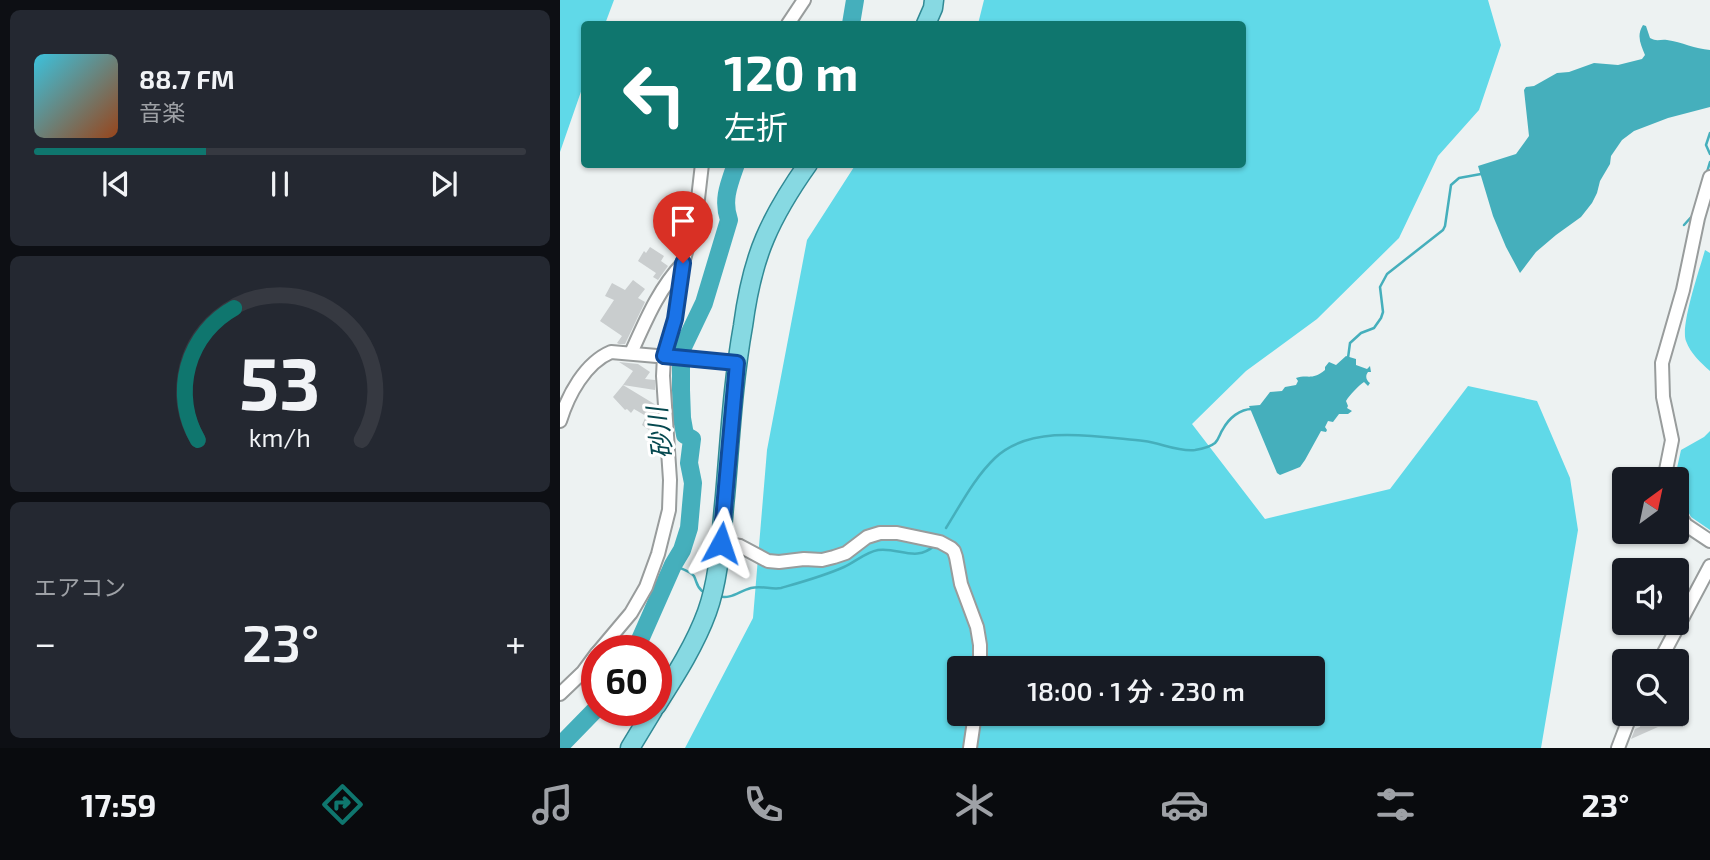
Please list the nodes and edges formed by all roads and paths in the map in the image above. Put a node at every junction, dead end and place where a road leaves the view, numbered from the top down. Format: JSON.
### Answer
{"nodes":[{"id":1,"x":804,"y":0,"type":"edge"},
{"id":2,"x":934,"y":0,"type":"edge"},
{"id":3,"x":790,"y":21,"type":"edge"},
{"id":4,"x":927,"y":21,"type":"edge"},
{"id":5,"x":702,"y":168,"type":"edge"},
{"id":6,"x":805,"y":168,"type":"edge"},
{"id":7,"x":1710,"y":177,"type":"edge"},
{"id":8,"x":683,"y":263,"type":"junction"},
{"id":9,"x":631,"y":353,"type":"junction"},
{"id":10,"x":666,"y":356,"type":"junction"},
{"id":11,"x":737,"y":363,"type":"junction"},
{"id":12,"x":560,"y":421,"type":"edge"},
{"id":13,"x":1667,"y":467,"type":"edge"},
{"id":14,"x":1689,"y":527,"type":"edge"},
{"id":15,"x":1710,"y":541,"type":"edge"},
{"id":16,"x":721,"y":543,"type":"junction"},
{"id":17,"x":1710,"y":566,"type":"edge"},
{"id":18,"x":612,"y":635,"type":"edge"},
{"id":19,"x":1666,"y":649,"type":"edge"},
{"id":20,"x":980,"y":656,"type":"edge"},
{"id":21,"x":581,"y":674,"type":"edge"},
{"id":22,"x":672,"y":681,"type":"edge"},
{"id":23,"x":560,"y":694,"type":"edge"},
{"id":24,"x":643,"y":726,"type":"edge"},
{"id":25,"x":973,"y":726,"type":"edge"},
{"id":26,"x":1626,"y":726,"type":"edge"},
{"id":27,"x":630,"y":748,"type":"edge"},
{"id":28,"x":970,"y":748,"type":"edge"},
{"id":29,"x":1618,"y":748,"type":"edge"}],
"edges":[{"from":1,"to":3,"type":"street"},
{"from":2,"to":4,"type":"main road"},
{"from":5,"to":8,"type":"street"},
{"from":6,"to":11,"type":"main road"},
{"from":7,"to":13,"type":"street"},
{"from":8,"to":9,"type":"street"},
{"from":8,"to":10,"type":"street"},
{"from":9,"to":10,"type":"street"},
{"from":9,"to":12,"type":"street"},
{"from":10,"to":11,"type":"street"},
{"from":10,"to":18,"type":"street"},
{"from":11,"to":16,"type":"main road"},
{"from":14,"to":15,"type":"street"},
{"from":16,"to":20,"type":"street"},
{"from":16,"to":22,"type":"main road"},
{"from":17,"to":19,"type":"street"},
{"from":21,"to":23,"type":"street"},
{"from":24,"to":27,"type":"main road"},
{"from":25,"to":28,"type":"street"},
{"from":26,"to":29,"type":"street"}]}
